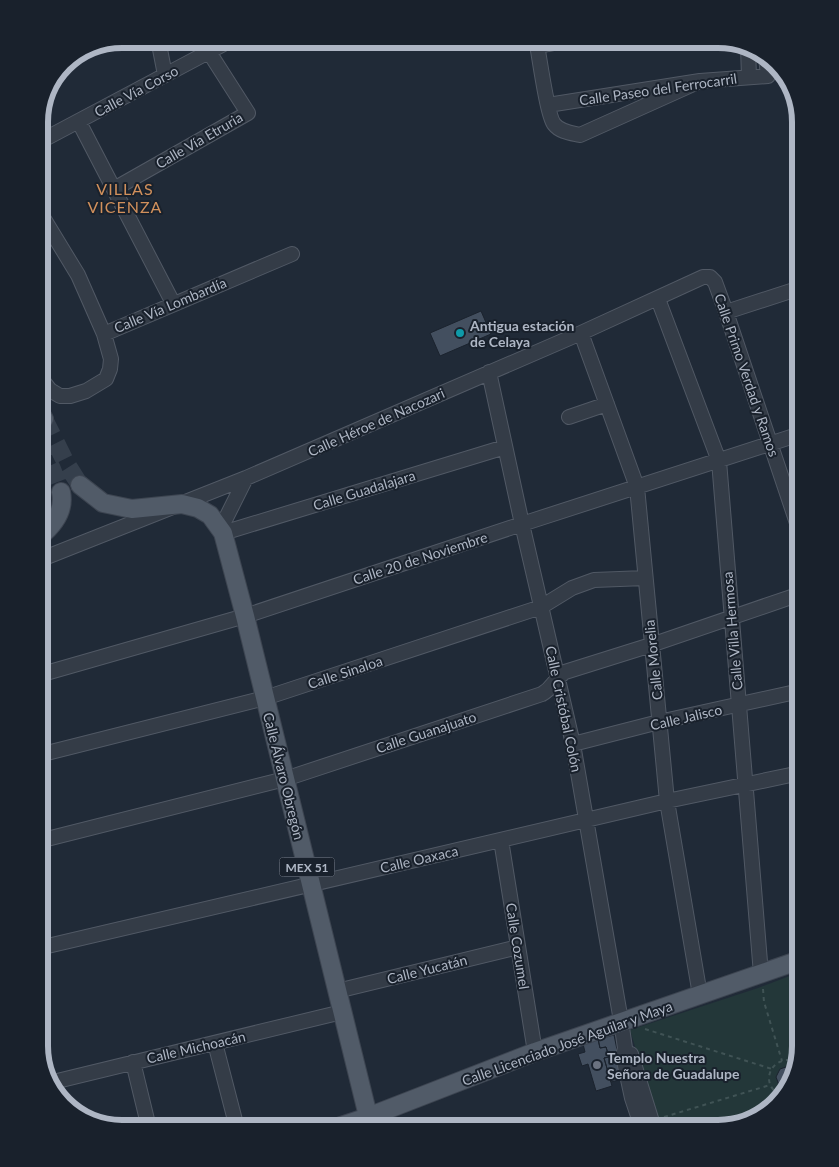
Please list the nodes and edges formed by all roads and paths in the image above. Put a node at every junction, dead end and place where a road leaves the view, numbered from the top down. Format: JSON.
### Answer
{"nodes":[{"id":1,"x":160,"y":48,"type":"edge"},
{"id":2,"x":216,"y":48,"type":"edge"},
{"id":3,"x":538,"y":48,"type":"edge"},
{"id":4,"x":208,"y":52,"type":"junction"},
{"id":5,"x":748,"y":54,"type":"edge"},
{"id":6,"x":767,"y":67,"type":"edge"},
{"id":7,"x":165,"y":75,"type":"junction"},
{"id":8,"x":749,"y":77,"type":"junction"},
{"id":9,"x":700,"y":81,"type":"junction"},
{"id":10,"x":548,"y":105,"type":"junction"},
{"id":11,"x":79,"y":122,"type":"junction"},
{"id":12,"x":48,"y":138,"type":"edge"},
{"id":13,"x":114,"y":189,"type":"junction"},
{"id":14,"x":48,"y":226,"type":"edge"},
{"id":15,"x":292,"y":254,"type":"dead end"},
{"id":16,"x":710,"y":277,"type":"joint"},
{"id":17,"x":792,"y":291,"type":"edge"},
{"id":18,"x":658,"y":298,"type":"junction"},
{"id":19,"x":174,"y":303,"type":"junction"},
{"id":20,"x":726,"y":312,"type":"junction"},
{"id":21,"x":581,"y":333,"type":"junction"},
{"id":22,"x":104,"y":334,"type":"junction"},
{"id":23,"x":489,"y":372,"type":"junction"},
{"id":24,"x":48,"y":388,"type":"edge"},
{"id":25,"x":607,"y":404,"type":"junction"},
{"id":26,"x":569,"y":417,"type":"dead end"},
{"id":27,"x":792,"y":437,"type":"edge"},
{"id":28,"x":770,"y":444,"type":"junction"},
{"id":29,"x":505,"y":447,"type":"junction"},
{"id":30,"x":719,"y":461,"type":"junction"},
{"id":31,"x":246,"y":478,"type":"junction"},
{"id":32,"x":80,"y":485,"type":"tunnel mouth"},
{"id":33,"x":637,"y":487,"type":"junction"},
{"id":34,"x":61,"y":492,"type":"tunnel mouth"},
{"id":35,"x":182,"y":504,"type":"junction"},
{"id":36,"x":792,"y":509,"type":"edge"},
{"id":37,"x":522,"y":524,"type":"junction"},
{"id":38,"x":48,"y":530,"type":"edge"},
{"id":39,"x":222,"y":532,"type":"junction"},
{"id":40,"x":48,"y":556,"type":"edge"},
{"id":41,"x":645,"y":578,"type":"junction"},
{"id":42,"x":792,"y":597,"type":"edge"},
{"id":43,"x":541,"y":607,"type":"junction"},
{"id":44,"x":245,"y":616,"type":"junction"},
{"id":45,"x":731,"y":618,"type":"junction"},
{"id":46,"x":651,"y":645,"type":"junction"},
{"id":47,"x":48,"y":672,"type":"edge"},
{"id":48,"x":557,"y":677,"type":"junction"},
{"id":49,"x":792,"y":693,"type":"edge"},
{"id":50,"x":265,"y":698,"type":"junction"},
{"id":51,"x":739,"y":705,"type":"junction"},
{"id":52,"x":659,"y":722,"type":"junction"},
{"id":53,"x":573,"y":744,"type":"junction"},
{"id":54,"x":48,"y":753,"type":"edge"},
{"id":55,"x":792,"y":775,"type":"edge"},
{"id":56,"x":285,"y":779,"type":"junction"},
{"id":57,"x":745,"y":785,"type":"junction"},
{"id":58,"x":667,"y":801,"type":"junction"},
{"id":59,"x":586,"y":820,"type":"junction"},
{"id":60,"x":48,"y":839,"type":"edge"},
{"id":61,"x":500,"y":840,"type":"junction"},
{"id":62,"x":311,"y":884,"type":"junction"},
{"id":63,"x":48,"y":946,"type":"edge"},
{"id":64,"x":518,"y":947,"type":"junction"},
{"id":65,"x":792,"y":963,"type":"edge"},
{"id":66,"x":761,"y":974,"type":"junction"},
{"id":67,"x":337,"y":991,"type":"junction"},
{"id":68,"x":700,"y":994,"type":"junction"},
{"id":69,"x":342,"y":1012,"type":"junction"},
{"id":70,"x":621,"y":1021,"type":"junction"},
{"id":71,"x":215,"y":1043,"type":"junction"},
{"id":72,"x":535,"y":1052,"type":"junction"},
{"id":73,"x":790,"y":1059,"type":"edge"},
{"id":74,"x":782,"y":1060,"type":"junction"},
{"id":75,"x":133,"y":1062,"type":"junction"},
{"id":76,"x":772,"y":1069,"type":"junction"},
{"id":77,"x":56,"y":1080,"type":"edge"},
{"id":78,"x":770,"y":1084,"type":"junction"},
{"id":79,"x":775,"y":1091,"type":"edge"},
{"id":80,"x":147,"y":1119,"type":"edge"},
{"id":81,"x":235,"y":1119,"type":"edge"},
{"id":82,"x":369,"y":1119,"type":"edge"},
{"id":83,"x":378,"y":1119,"type":"edge"},
{"id":84,"x":647,"y":1120,"type":"edge"},
{"id":85,"x":667,"y":1120,"type":"edge"}],
"edges":[{"from":1,"to":7,"type":"street"},
{"from":2,"to":4,"type":"street","name":"Calle Vía Corso"},
{"from":3,"to":10,"type":"street"},
{"from":4,"to":7,"type":"street","name":"Calle Vía Corso"},
{"from":4,"to":13,"type":"street","name":"Calle Vía Etruria"},
{"from":5,"to":8,"type":"street"},
{"from":6,"to":8,"type":"street","name":"Calle Paseo del Ferrocarril"},
{"from":7,"to":11,"type":"street","name":"Calle Vía Corso"},
{"from":8,"to":9,"type":"street","name":"Calle Paseo del Ferrocarril"},
{"from":9,"to":10,"type":"street","name":"Calle Paseo del Ferrocarril"},
{"from":9,"to":10,"type":"street"},
{"from":11,"to":12,"type":"street","name":"Calle Vía Corso"},
{"from":11,"to":13,"type":"street"},
{"from":13,"to":19,"type":"street"},
{"from":14,"to":22,"type":"street"},
{"from":15,"to":19,"type":"street","name":"Calle Vía Lombardía"},
{"from":16,"to":18,"type":"street","name":"Calle Héroe de Nacozari"},
{"from":16,"to":20,"type":"street","name":"Calle Primo Verdad y Ramos"},
{"from":17,"to":20,"type":"street"},
{"from":18,"to":21,"type":"street","name":"Calle Héroe de Nacozari"},
{"from":18,"to":30,"type":"street","name":"Calle Villa Hermosa"},
{"from":19,"to":22,"type":"street","name":"Calle Vía Lombardía"},
{"from":20,"to":28,"type":"street","name":"Calle Primo Verdad y Ramos"},
{"from":21,"to":23,"type":"street","name":"Calle Héroe de Nacozari"},
{"from":21,"to":25,"type":"street","name":"Calle Morelia"},
{"from":22,"to":24,"type":"street","name":"Calle Vía Lombardía"},
{"from":23,"to":29,"type":"street","name":"Calle Cristóbal Colón"},
{"from":23,"to":31,"type":"street","name":"Calle Héroe de Nacozari"},
{"from":25,"to":26,"type":"street"},
{"from":25,"to":33,"type":"street","name":"Calle Morelia"},
{"from":27,"to":28,"type":"street","name":"Calle 20 de Noviembre"},
{"from":28,"to":30,"type":"street","name":"Calle 20 de Noviembre"},
{"from":28,"to":36,"type":"street","name":"Calle Primo Verdad y Ramos"},
{"from":29,"to":37,"type":"street","name":"Calle Cristóbal Colón"},
{"from":29,"to":39,"type":"street","name":"Calle Guadalajara"},
{"from":30,"to":33,"type":"street","name":"Calle 20 de Noviembre"},
{"from":30,"to":45,"type":"street","name":"Calle Villa Hermosa"},
{"from":31,"to":35,"type":"street","name":"Calle Héroe de Nacozari"},
{"from":31,"to":39,"type":"street"},
{"from":32,"to":35,"type":"main road"},
{"from":33,"to":37,"type":"street","name":"Calle 20 de Noviembre"},
{"from":33,"to":41,"type":"street","name":"Calle Morelia"},
{"from":34,"to":38,"type":"main road"},
{"from":35,"to":39,"type":"main road","name":"Calle Álvaro Obregón"},
{"from":35,"to":40,"type":"street","name":"Calle Héroe de Nacozari"},
{"from":37,"to":43,"type":"street","name":"Calle Cristóbal Colón"},
{"from":37,"to":44,"type":"street","name":"Calle 20 de Noviembre"},
{"from":39,"to":44,"type":"main road","name":"Calle Álvaro Obregón"},
{"from":41,"to":43,"type":"street","name":"Calle Sinaloa"},
{"from":41,"to":46,"type":"street","name":"Calle Morelia"},
{"from":42,"to":45,"type":"street","name":"Calle Guanajuato"},
{"from":43,"to":48,"type":"street","name":"Calle Cristóbal Colón"},
{"from":43,"to":50,"type":"street","name":"Calle Sinaloa"},
{"from":44,"to":47,"type":"street","name":"Calle 20 de Noviembre"},
{"from":44,"to":50,"type":"main road","name":"Calle Álvaro Obregón","number":"MEX 51"},
{"from":45,"to":46,"type":"street","name":"Calle Guanajuato"},
{"from":45,"to":51,"type":"street","name":"Calle Villa Hermosa"},
{"from":46,"to":48,"type":"street","name":"Calle Guanajuato"},
{"from":46,"to":52,"type":"street","name":"Calle Morelia"},
{"from":48,"to":53,"type":"street","name":"Calle Cristóbal Colón"},
{"from":48,"to":56,"type":"street","name":"Calle Guanajuato"},
{"from":49,"to":51,"type":"street","name":"Calle Jalisco"},
{"from":50,"to":54,"type":"street","name":"Calle Sinaloa"},
{"from":50,"to":56,"type":"main road","name":"Calle Álvaro Obregón","number":"MEX 51"},
{"from":51,"to":52,"type":"street","name":"Calle Jalisco"},
{"from":51,"to":57,"type":"street","name":"Calle Villa Hermosa"},
{"from":52,"to":53,"type":"street","name":"Calle Jalisco"},
{"from":52,"to":58,"type":"street","name":"Calle Morelia"},
{"from":53,"to":59,"type":"street","name":"Calle Cristóbal Colón"},
{"from":55,"to":57,"type":"street","name":"Calle Oaxaca"},
{"from":56,"to":60,"type":"street","name":"Calle Guanajuato"},
{"from":56,"to":62,"type":"main road","name":"Calle Álvaro Obregón","number":"MEX 51"},
{"from":57,"to":58,"type":"street","name":"Calle Oaxaca"},
{"from":57,"to":66,"type":"street","name":"Calle Villa Hermosa"},
{"from":58,"to":59,"type":"street","name":"Calle Oaxaca"},
{"from":58,"to":68,"type":"street","name":"Calle Morelia"},
{"from":59,"to":61,"type":"street","name":"Calle Oaxaca"},
{"from":59,"to":70,"type":"street","name":"Calle Cristóbal Colón"},
{"from":61,"to":62,"type":"street","name":"Calle Oaxaca"},
{"from":61,"to":64,"type":"street","name":"Calle Cozumel"},
{"from":62,"to":63,"type":"street","name":"Calle Oaxaca"},
{"from":62,"to":67,"type":"main road","name":"Calle Álvaro Obregón","number":"MEX 51"},
{"from":64,"to":67,"type":"street","name":"Calle Yucatán"},
{"from":64,"to":72,"type":"street","name":"Calle Cozumel"},
{"from":65,"to":66,"type":"main road","name":"Calle Licenciado José Aguilar y Maya"},
{"from":66,"to":68,"type":"main road","name":"Calle Licenciado José Aguilar y Maya"},
{"from":66,"to":74,"type":"path"},
{"from":67,"to":69,"type":"main road","name":"Calle Álvaro Obregón","number":"MEX 51"},
{"from":68,"to":70,"type":"main road","name":"Calle Licenciado José Aguilar y Maya"},
{"from":69,"to":71,"type":"street","name":"Calle Michoacán"},
{"from":69,"to":82,"type":"main road","name":"Calle Álvaro Obregón","number":"MEX 51"},
{"from":70,"to":72,"type":"main road","name":"Calle Licenciado José Aguilar y Maya"},
{"from":70,"to":76,"type":"path"},
{"from":70,"to":84,"type":"street","name":"Calle Cristóbal Colón"},
{"from":71,"to":75,"type":"street","name":"Calle Michoacán"},
{"from":71,"to":81,"type":"street"},
{"from":72,"to":83,"type":"main road","name":"Calle Licenciado José Aguilar y Maya"},
{"from":73,"to":74,"type":"path"},
{"from":74,"to":76,"type":"path"},
{"from":75,"to":77,"type":"street","name":"Calle Michoacán"},
{"from":75,"to":80,"type":"street"},
{"from":76,"to":78,"type":"path"},
{"from":78,"to":79,"type":"path"},
{"from":78,"to":85,"type":"path"}]}
